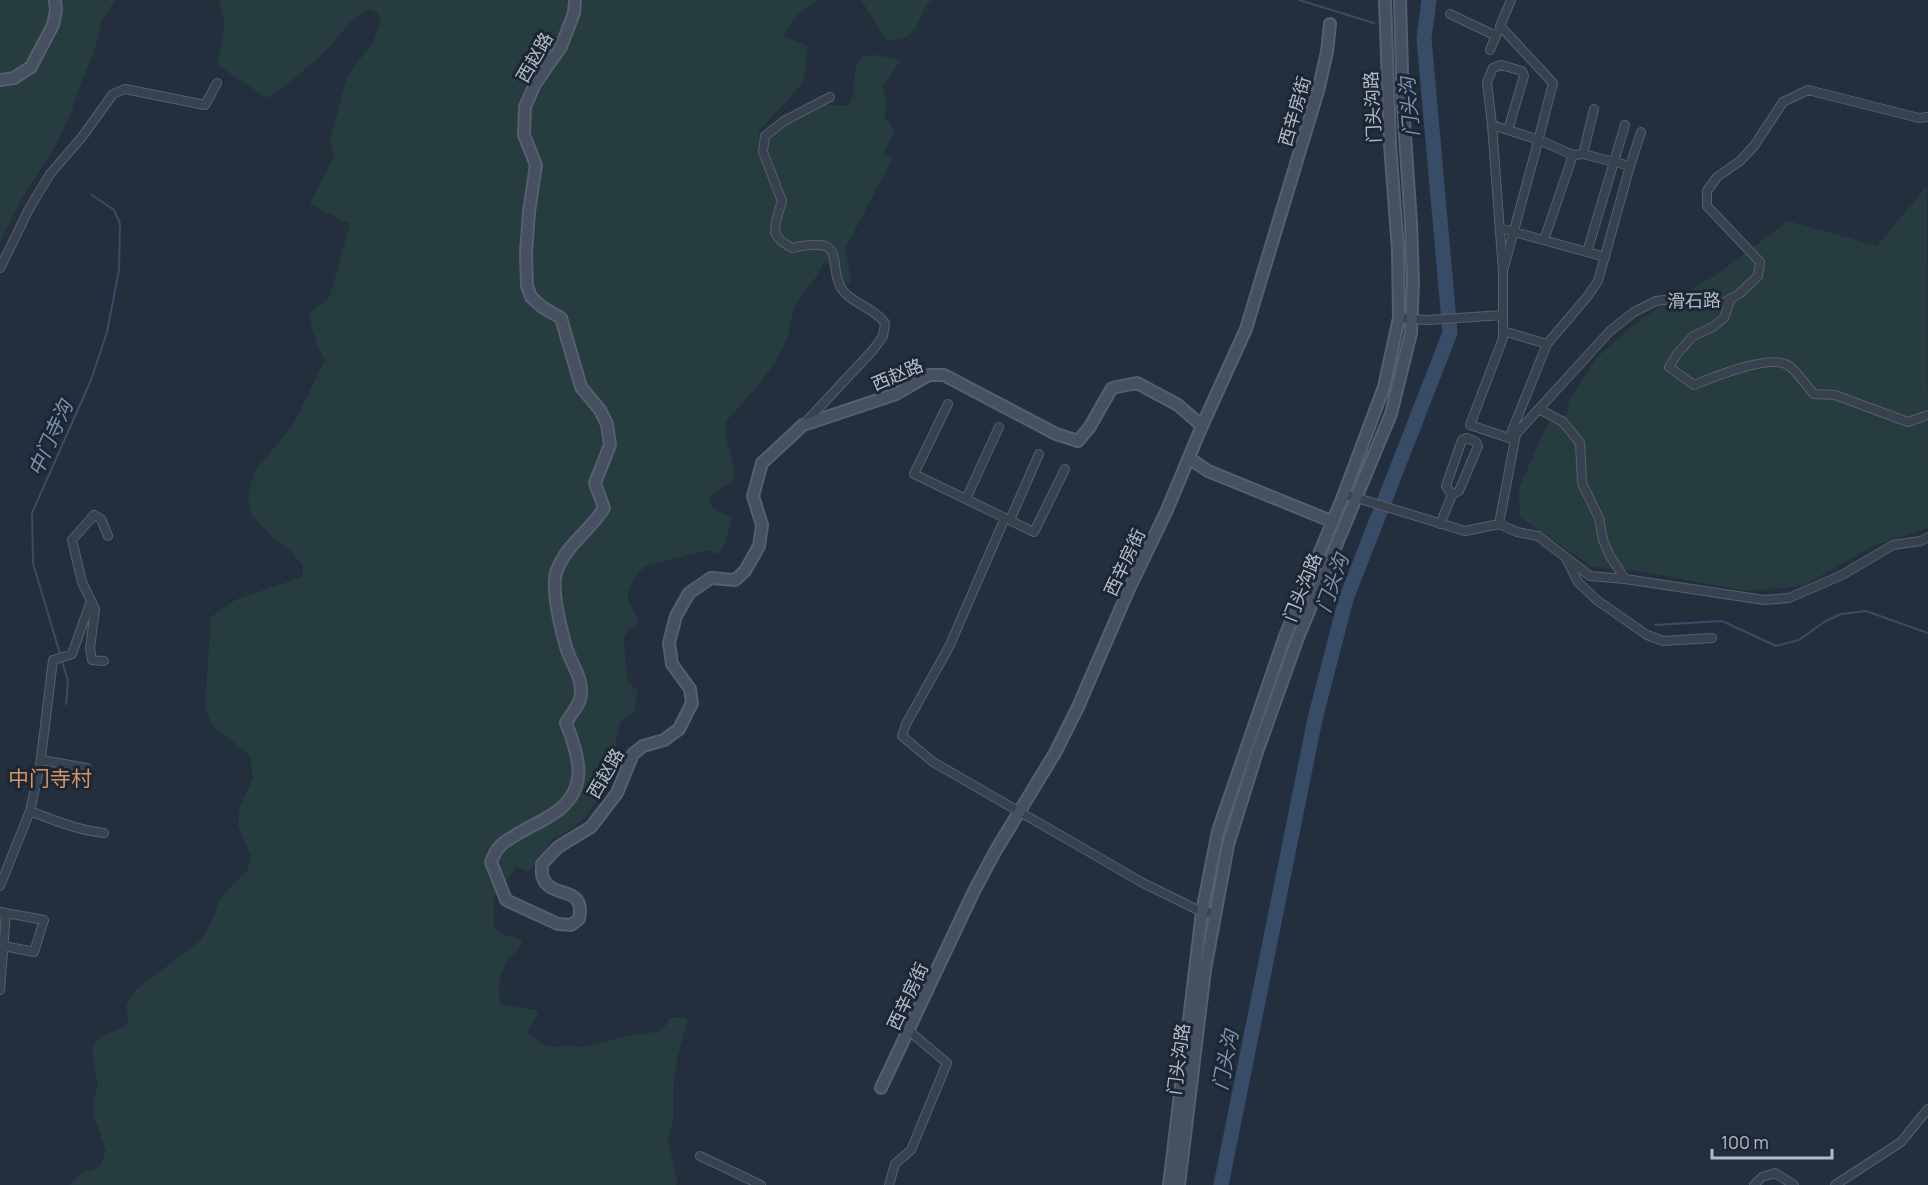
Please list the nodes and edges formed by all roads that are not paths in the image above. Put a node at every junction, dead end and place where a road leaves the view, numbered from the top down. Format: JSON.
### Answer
{"nodes":[{"id":1,"x":55,"y":0,"type":"edge"},
{"id":2,"x":575,"y":0,"type":"edge"},
{"id":3,"x":1385,"y":0,"type":"edge"},
{"id":4,"x":1400,"y":0,"type":"edge"},
{"id":5,"x":1511,"y":0,"type":"edge"},
{"id":6,"x":1450,"y":14,"type":"dead end"},
{"id":7,"x":1330,"y":24,"type":"dead end"},
{"id":8,"x":1500,"y":26,"type":"junction"},
{"id":9,"x":1496,"y":36,"type":"junction"},
{"id":10,"x":1490,"y":50,"type":"dead end"},
{"id":11,"x":0,"y":80,"type":"edge"},
{"id":12,"x":217,"y":83,"type":"dead end"},
{"id":13,"x":830,"y":97,"type":"dead end"},
{"id":14,"x":1594,"y":109,"type":"dead end"},
{"id":15,"x":1928,"y":117,"type":"edge"},
{"id":16,"x":1492,"y":125,"type":"junction"},
{"id":17,"x":1625,"y":125,"type":"dead end"},
{"id":18,"x":1508,"y":130,"type":"junction"},
{"id":19,"x":1641,"y":132,"type":"dead end"},
{"id":20,"x":1539,"y":140,"type":"junction"},
{"id":21,"x":1573,"y":154,"type":"junction"},
{"id":22,"x":1583,"y":154,"type":"junction"},
{"id":23,"x":1613,"y":162,"type":"junction"},
{"id":24,"x":1630,"y":166,"type":"junction"},
{"id":25,"x":1500,"y":228,"type":"junction"},
{"id":26,"x":1515,"y":232,"type":"junction"},
{"id":27,"x":1544,"y":240,"type":"junction"},
{"id":28,"x":1587,"y":252,"type":"junction"},
{"id":29,"x":1605,"y":257,"type":"junction"},
{"id":30,"x":0,"y":268,"type":"edge"},
{"id":31,"x":1503,"y":271,"type":"junction"},
{"id":32,"x":1731,"y":298,"type":"junction"},
{"id":33,"x":1503,"y":315,"type":"junction"},
{"id":34,"x":1399,"y":318,"type":"junction"},
{"id":35,"x":1411,"y":319,"type":"junction"},
{"id":36,"x":1503,"y":331,"type":"junction"},
{"id":37,"x":1547,"y":344,"type":"junction"},
{"id":38,"x":948,"y":404,"type":"dead end"},
{"id":39,"x":1539,"y":410,"type":"junction"},
{"id":40,"x":1928,"y":415,"type":"edge"},
{"id":41,"x":803,"y":425,"type":"junction"},
{"id":42,"x":1202,"y":426,"type":"junction"},
{"id":43,"x":999,"y":427,"type":"dead end"},
{"id":44,"x":1039,"y":454,"type":"dead end"},
{"id":45,"x":1189,"y":458,"type":"junction"},
{"id":46,"x":1065,"y":469,"type":"dead end"},
{"id":47,"x":1344,"y":494,"type":"junction"},
{"id":48,"x":1452,"y":495,"type":"junction"},
{"id":49,"x":1356,"y":498,"type":"junction"},
{"id":50,"x":966,"y":499,"type":"junction"},
{"id":51,"x":1007,"y":519,"type":"junction"},
{"id":52,"x":1331,"y":522,"type":"junction"},
{"id":53,"x":1440,"y":524,"type":"junction"},
{"id":54,"x":1499,"y":524,"type":"junction"},
{"id":55,"x":108,"y":536,"type":"dead end"},
{"id":56,"x":1928,"y":537,"type":"edge"},
{"id":57,"x":1567,"y":560,"type":"junction"},
{"id":58,"x":1625,"y":579,"type":"junction"},
{"id":59,"x":91,"y":601,"type":"junction"},
{"id":60,"x":1712,"y":638,"type":"dead end"},
{"id":61,"x":104,"y":662,"type":"dead end"},
{"id":62,"x":41,"y":760,"type":"junction"},
{"id":63,"x":87,"y":768,"type":"dead end"},
{"id":64,"x":30,"y":811,"type":"junction"},
{"id":65,"x":1020,"y":812,"type":"junction"},
{"id":66,"x":104,"y":833,"type":"dead end"},
{"id":67,"x":0,"y":886,"type":"edge"},
{"id":68,"x":3,"y":912,"type":"edge"},
{"id":69,"x":1202,"y":912,"type":"junction"},
{"id":70,"x":1214,"y":914,"type":"junction"},
{"id":71,"x":4,"y":946,"type":"junction"},
{"id":72,"x":0,"y":990,"type":"edge"},
{"id":73,"x":909,"y":1031,"type":"junction"},
{"id":74,"x":881,"y":1088,"type":"dead end"},
{"id":75,"x":1928,"y":1109,"type":"edge"},
{"id":76,"x":700,"y":1156,"type":"dead end"},
{"id":77,"x":761,"y":1185,"type":"edge"},
{"id":78,"x":889,"y":1185,"type":"edge"},
{"id":79,"x":1169,"y":1185,"type":"edge"},
{"id":80,"x":1179,"y":1185,"type":"edge"},
{"id":81,"x":1754,"y":1185,"type":"edge"},
{"id":82,"x":1794,"y":1185,"type":"edge"},
{"id":83,"x":1835,"y":1185,"type":"edge"}],
"edges":[{"from":1,"to":11,"type":"street"},
{"from":2,"to":41,"type":"street","name":"西赵路"},
{"from":3,"to":34,"type":"street","name":"门头沟路"},
{"from":4,"to":35,"type":"street","name":"门头沟路"},
{"from":5,"to":8,"type":"street"},
{"from":6,"to":9,"type":"street"},
{"from":7,"to":42,"type":"street","name":"西辛房街"},
{"from":8,"to":9,"type":"street"},
{"from":8,"to":20,"type":"street"},
{"from":9,"to":10,"type":"street"},
{"from":12,"to":30,"type":"street"},
{"from":13,"to":41,"type":"street"},
{"from":14,"to":22,"type":"street"},
{"from":15,"to":32,"type":"street","name":"滑石路"},
{"from":16,"to":18,"type":"street"},
{"from":16,"to":18,"type":"street"},
{"from":16,"to":25,"type":"street"},
{"from":17,"to":23,"type":"street"},
{"from":18,"to":20,"type":"street"},
{"from":19,"to":24,"type":"street"},
{"from":20,"to":21,"type":"street"},
{"from":20,"to":26,"type":"street"},
{"from":21,"to":22,"type":"street"},
{"from":21,"to":27,"type":"street"},
{"from":22,"to":23,"type":"street"},
{"from":23,"to":24,"type":"street"},
{"from":23,"to":28,"type":"street"},
{"from":24,"to":29,"type":"street"},
{"from":25,"to":26,"type":"street"},
{"from":25,"to":31,"type":"street"},
{"from":26,"to":27,"type":"street"},
{"from":26,"to":31,"type":"street"},
{"from":27,"to":28,"type":"street"},
{"from":28,"to":29,"type":"street"},
{"from":29,"to":37,"type":"street"},
{"from":31,"to":33,"type":"street"},
{"from":32,"to":39,"type":"street","name":"滑石路"},
{"from":32,"to":40,"type":"street"},
{"from":33,"to":35,"type":"street"},
{"from":33,"to":36,"type":"street"},
{"from":34,"to":35,"type":"street"},
{"from":34,"to":47,"type":"street","name":"门头沟路"},
{"from":35,"to":49,"type":"street","name":"门头沟路"},
{"from":36,"to":37,"type":"street"},
{"from":36,"to":37,"type":"street"},
{"from":38,"to":50,"type":"street"},
{"from":39,"to":54,"type":"street","name":"滑石路"},
{"from":39,"to":58,"type":"street"},
{"from":41,"to":42,"type":"street","name":"西赵路"},
{"from":42,"to":45,"type":"street","name":"西辛房街"},
{"from":43,"to":50,"type":"street"},
{"from":44,"to":51,"type":"street"},
{"from":45,"to":52,"type":"street"},
{"from":45,"to":65,"type":"street","name":"西辛房街"},
{"from":46,"to":51,"type":"street"},
{"from":47,"to":49,"type":"street"},
{"from":47,"to":52,"type":"street","name":"门头沟路"},
{"from":48,"to":48,"type":"street"},
{"from":48,"to":53,"type":"street"},
{"from":49,"to":53,"type":"street"},
{"from":49,"to":70,"type":"street","name":"门头沟路"},
{"from":50,"to":51,"type":"street"},
{"from":51,"to":65,"type":"street"},
{"from":52,"to":69,"type":"street","name":"门头沟路"},
{"from":53,"to":54,"type":"street"},
{"from":54,"to":57,"type":"street"},
{"from":55,"to":59,"type":"street"},
{"from":56,"to":58,"type":"street"},
{"from":57,"to":58,"type":"street"},
{"from":57,"to":60,"type":"street"},
{"from":59,"to":61,"type":"street"},
{"from":59,"to":62,"type":"street"},
{"from":62,"to":63,"type":"street"},
{"from":62,"to":64,"type":"street"},
{"from":64,"to":66,"type":"street"},
{"from":64,"to":67,"type":"street"},
{"from":65,"to":69,"type":"street"},
{"from":65,"to":73,"type":"street","name":"西辛房街"},
{"from":68,"to":71,"type":"street"},
{"from":68,"to":71,"type":"street"},
{"from":69,"to":70,"type":"street"},
{"from":69,"to":79,"type":"street","name":"门头沟路"},
{"from":70,"to":80,"type":"street","name":"门头沟路"},
{"from":71,"to":72,"type":"street"},
{"from":73,"to":74,"type":"street","name":"西辛房街"},
{"from":73,"to":78,"type":"street"},
{"from":75,"to":83,"type":"street"},
{"from":76,"to":77,"type":"street"},
{"from":81,"to":82,"type":"street"}]}
